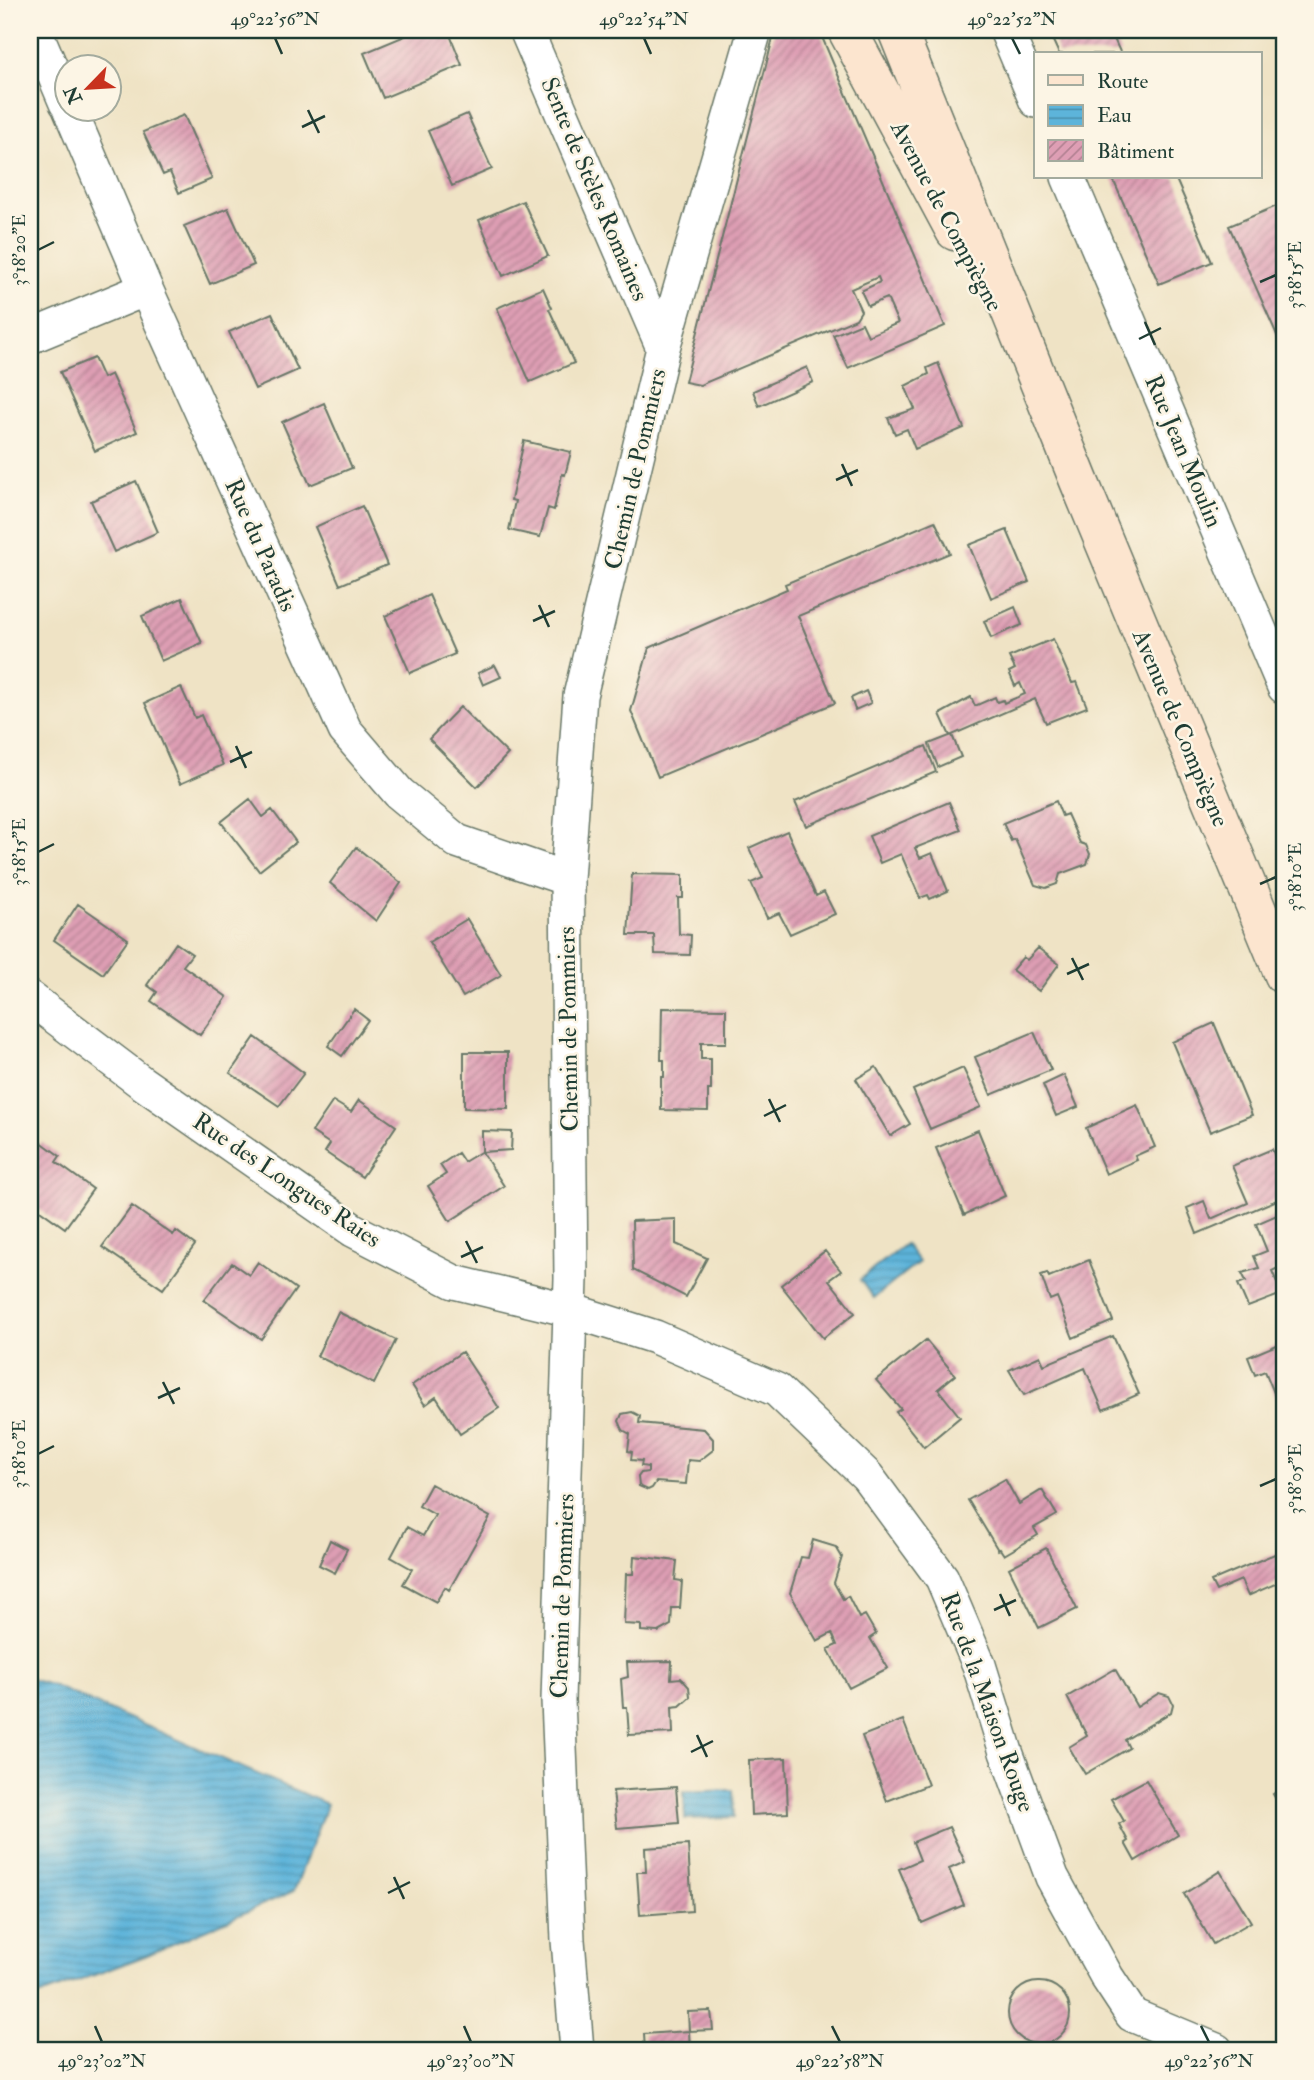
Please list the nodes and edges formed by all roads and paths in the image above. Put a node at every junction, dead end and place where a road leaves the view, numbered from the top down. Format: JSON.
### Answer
{"nodes":[{"id":1,"x":35,"y":30,"type":"edge"},
{"id":2,"x":526,"y":30,"type":"edge"},
{"id":3,"x":755,"y":30,"type":"edge"},
{"id":4,"x":847,"y":30,"type":"edge"},
{"id":5,"x":897,"y":30,"type":"edge"},
{"id":6,"x":1006,"y":30,"type":"edge"},
{"id":7,"x":52,"y":70,"type":"edge"},
{"id":8,"x":1034,"y":96,"type":"edge"},
{"id":9,"x":75,"y":122,"type":"edge"},
{"id":10,"x":1068,"y":178,"type":"edge"},
{"id":11,"x":146,"y":289,"type":"junction"},
{"id":12,"x":30,"y":337,"type":"edge"},
{"id":13,"x":663,"y":348,"type":"junction"},
{"id":14,"x":1079,"y":481,"type":"junction"},
{"id":15,"x":1284,"y":687,"type":"edge"},
{"id":16,"x":567,"y":879,"type":"junction"},
{"id":17,"x":1284,"y":975,"type":"edge"},
{"id":18,"x":30,"y":998,"type":"edge"},
{"id":19,"x":570,"y":1310,"type":"junction"},
{"id":20,"x":578,"y":2050,"type":"edge"},
{"id":21,"x":1216,"y":2050,"type":"edge"}],
"edges":[{"from":1,"to":7,"type":"street"},
{"from":2,"to":13,"type":"street","name":"Sente de Stèles Romaines"},
{"from":3,"to":13,"type":"street","name":"Chemin de Pommiers"},
{"from":4,"to":14,"type":"main road","name":"Avenue de Compiègne"},
{"from":5,"to":14,"type":"main road","name":"Avenue de Compiègne"},
{"from":6,"to":8,"type":"street"},
{"from":9,"to":11,"type":"street","name":"Rue du Paradis"},
{"from":10,"to":15,"type":"street","name":"Rue Jean Moulin"},
{"from":11,"to":12,"type":"street"},
{"from":11,"to":16,"type":"street","name":"Rue du Paradis"},
{"from":13,"to":16,"type":"street","name":"Chemin de Pommiers"},
{"from":14,"to":17,"type":"main road","name":"Avenue de Compiègne"},
{"from":16,"to":19,"type":"street","name":"Chemin de Pommiers"},
{"from":18,"to":19,"type":"street","name":"Rue des Longues Raies"},
{"from":19,"to":20,"type":"street","name":"Chemin de Pommiers"},
{"from":19,"to":21,"type":"street","name":"Rue de la Maison Rouge"}]}
